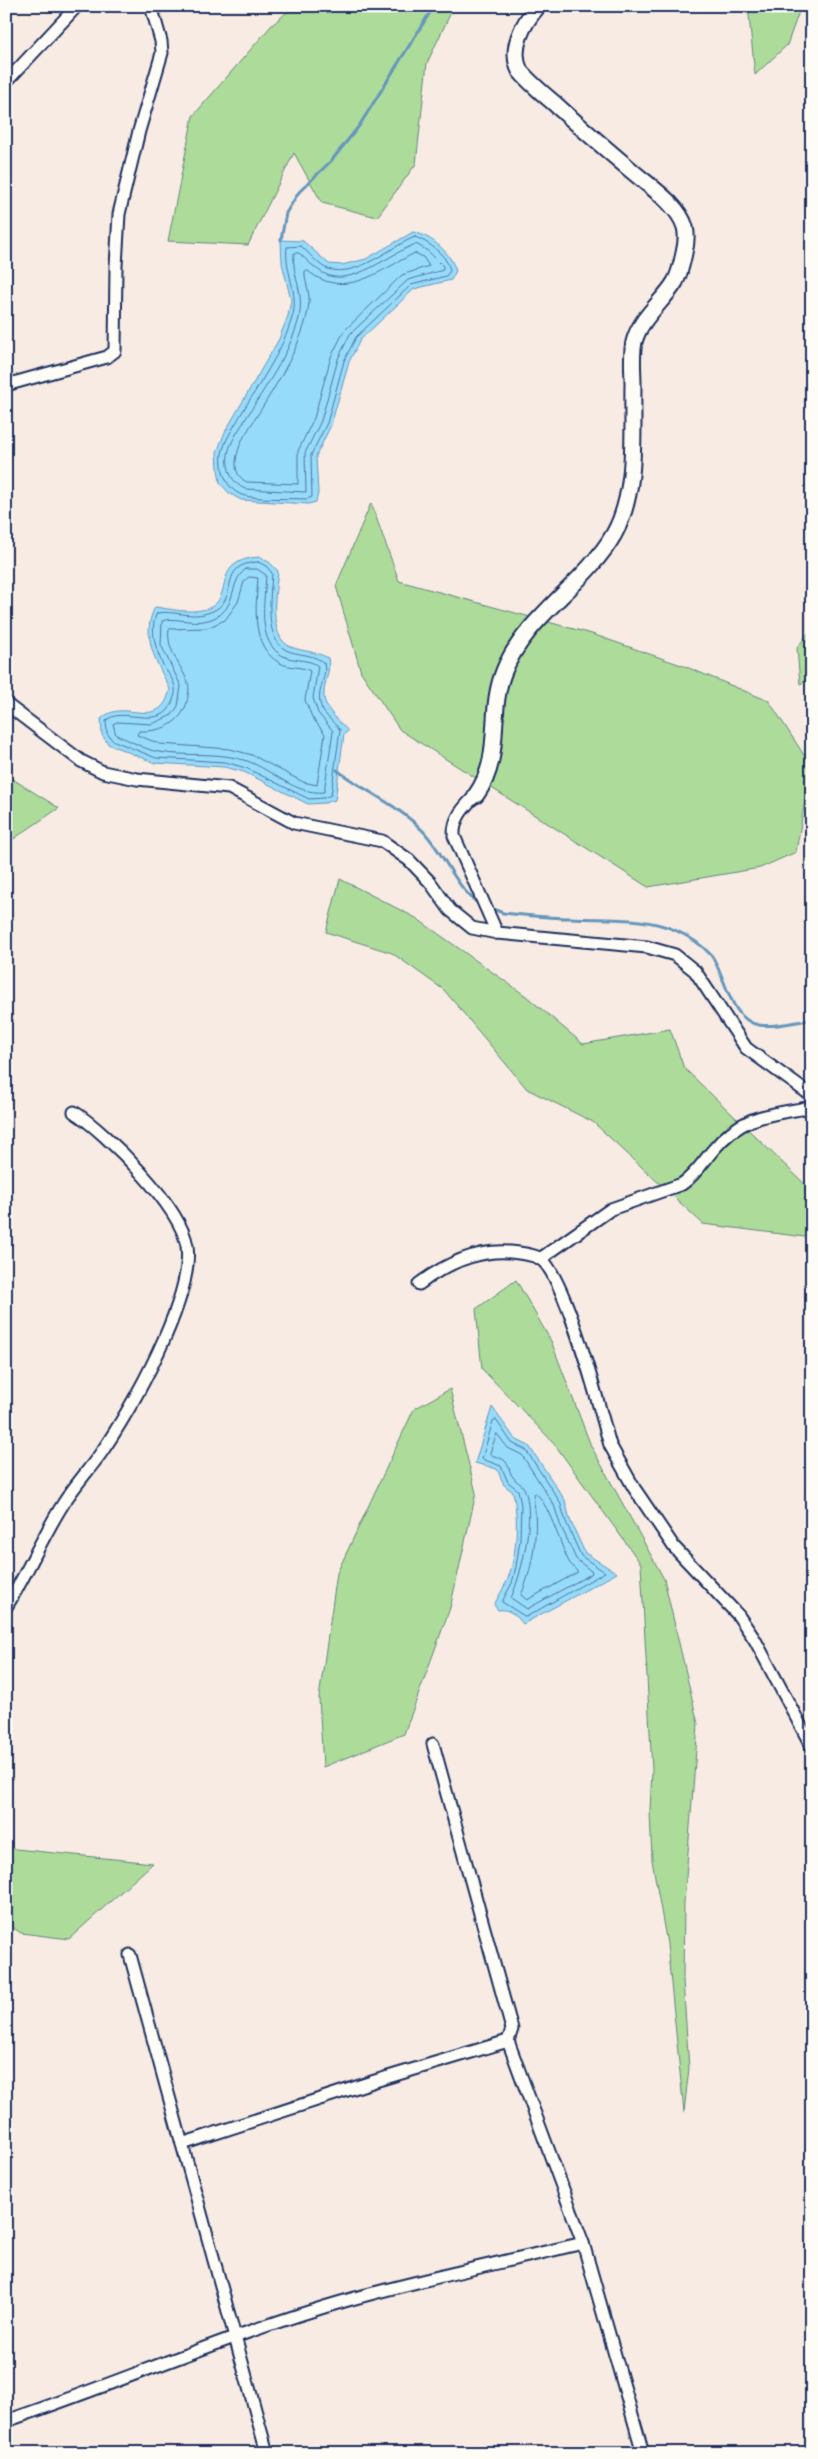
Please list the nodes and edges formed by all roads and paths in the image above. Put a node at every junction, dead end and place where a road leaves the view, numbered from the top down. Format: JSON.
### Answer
{"nodes":[{"id":1,"x":77,"y":6,"type":"edge"},
{"id":2,"x":150,"y":6,"type":"edge"},
{"id":3,"x":538,"y":6,"type":"edge"},
{"id":4,"x":6,"y":82,"type":"edge"},
{"id":5,"x":6,"y":385,"type":"edge"},
{"id":6,"x":6,"y":704,"type":"edge"},
{"id":7,"x":476,"y":795,"type":"joint"},
{"id":8,"x":497,"y":933,"type":"junction"},
{"id":9,"x":812,"y":1096,"type":"edge"},
{"id":10,"x":812,"y":1107,"type":"edge"},
{"id":11,"x":74,"y":1112,"type":"dead end"},
{"id":12,"x":540,"y":1259,"type":"junction"},
{"id":13,"x":419,"y":1284,"type":"dead end"},
{"id":14,"x":6,"y":1607,"type":"edge"},
{"id":15,"x":433,"y":1744,"type":"dead end"},
{"id":16,"x":812,"y":1746,"type":"edge"},
{"id":17,"x":130,"y":1955,"type":"dead end"},
{"id":18,"x":508,"y":2041,"type":"junction"},
{"id":19,"x":182,"y":2144,"type":"junction"},
{"id":20,"x":584,"y":2242,"type":"junction"},
{"id":21,"x":234,"y":2337,"type":"junction"},
{"id":22,"x":6,"y":2420,"type":"edge"},
{"id":23,"x":267,"y":2453,"type":"edge"},
{"id":24,"x":643,"y":2453,"type":"edge"}],
"edges":[{"from":1,"to":4,"type":"street"},
{"from":2,"to":5,"type":"street"},
{"from":3,"to":7,"type":"street"},
{"from":6,"to":8,"type":"street"},
{"from":7,"to":8,"type":"street"},
{"from":8,"to":9,"type":"street"},
{"from":10,"to":12,"type":"street"},
{"from":11,"to":14,"type":"street"},
{"from":12,"to":13,"type":"street"},
{"from":12,"to":16,"type":"street"},
{"from":15,"to":18,"type":"street"},
{"from":17,"to":19,"type":"street"},
{"from":18,"to":19,"type":"street"},
{"from":18,"to":20,"type":"street"},
{"from":19,"to":21,"type":"street"},
{"from":20,"to":21,"type":"street"},
{"from":20,"to":24,"type":"street"},
{"from":21,"to":22,"type":"street"},
{"from":21,"to":23,"type":"street"}]}
